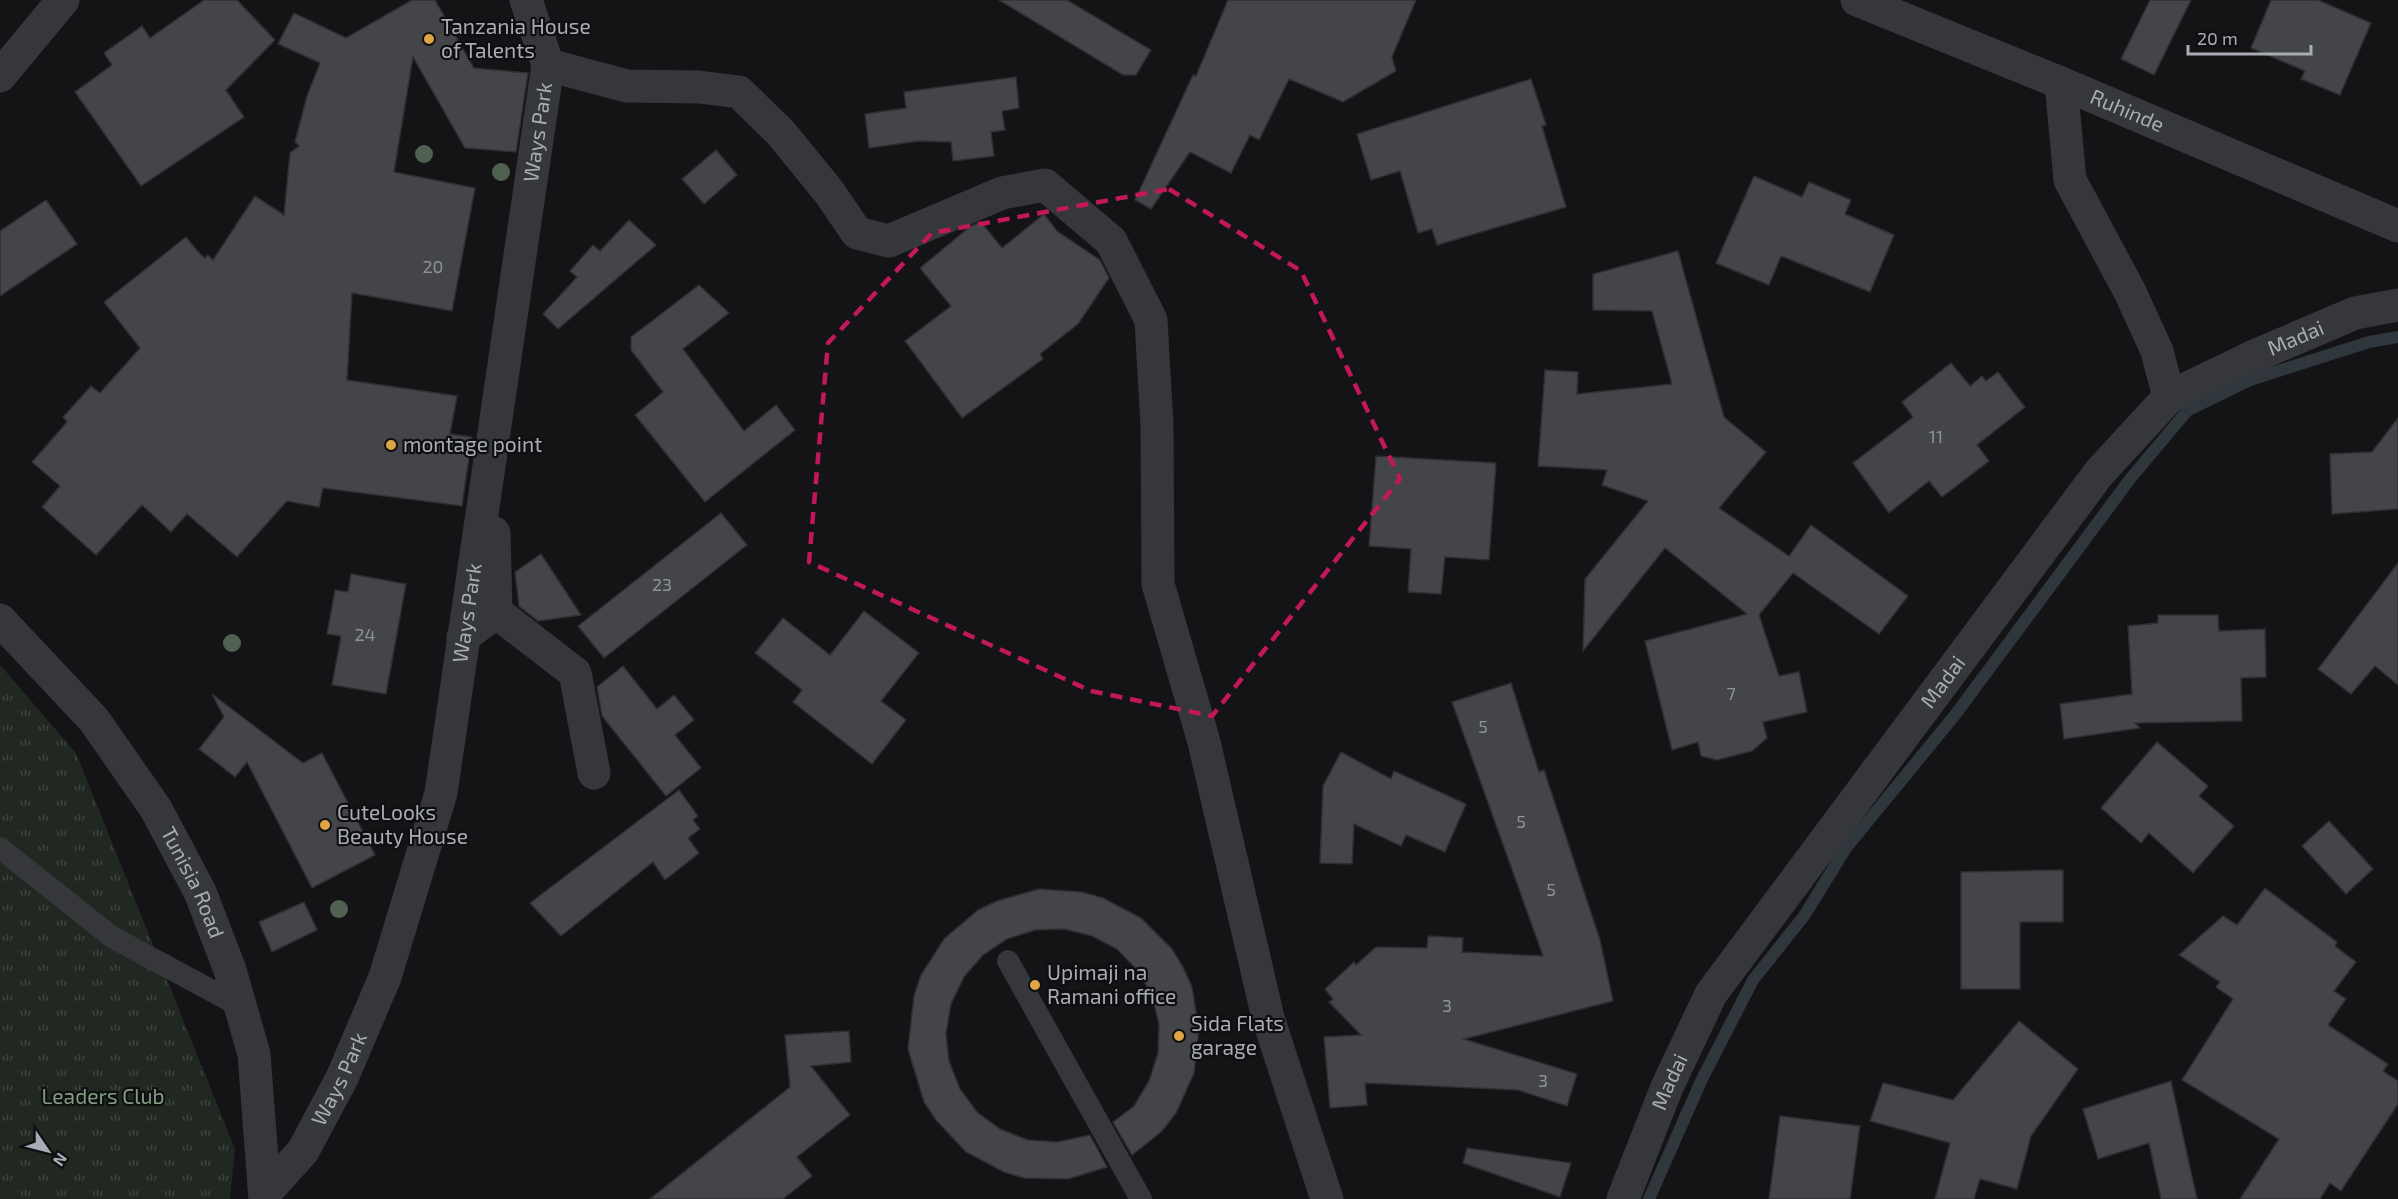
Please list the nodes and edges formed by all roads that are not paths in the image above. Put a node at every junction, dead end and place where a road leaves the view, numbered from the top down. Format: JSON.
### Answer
{"nodes":[{"id":1,"x":63,"y":0,"type":"edge"},
{"id":2,"x":526,"y":0,"type":"edge"},
{"id":3,"x":1857,"y":0,"type":"edge"},
{"id":4,"x":548,"y":65,"type":"junction"},
{"id":5,"x":0,"y":76,"type":"edge"},
{"id":6,"x":2061,"y":83,"type":"junction"},
{"id":7,"x":2398,"y":226,"type":"edge"},
{"id":8,"x":2398,"y":305,"type":"edge"},
{"id":9,"x":2169,"y":397,"type":"junction"},
{"id":10,"x":491,"y":449,"type":"junction"},
{"id":11,"x":496,"y":612,"type":"junction"},
{"id":12,"x":0,"y":620,"type":"edge"},
{"id":13,"x":463,"y":637,"type":"junction"},
{"id":14,"x":594,"y":773,"type":"dead end"},
{"id":15,"x":0,"y":848,"type":"edge"},
{"id":16,"x":1008,"y":961,"type":"dead end"},
{"id":17,"x":240,"y":1006,"type":"junction"},
{"id":18,"x":266,"y":1196,"type":"edge"},
{"id":19,"x":1141,"y":1199,"type":"edge"},
{"id":20,"x":1327,"y":1199,"type":"edge"},
{"id":21,"x":1623,"y":1199,"type":"edge"}],
"edges":[{"from":1,"to":5,"type":"street"},
{"from":2,"to":4,"type":"street","name":"Ways Park"},
{"from":3,"to":6,"type":"street","name":"Ruhinde"},
{"from":4,"to":10,"type":"street","name":"Ways Park"},
{"from":4,"to":20,"type":"street"},
{"from":6,"to":7,"type":"street","name":"Ruhinde"},
{"from":6,"to":9,"type":"street"},
{"from":8,"to":9,"type":"street","name":"Madai"},
{"from":9,"to":21,"type":"street","name":"Madai"},
{"from":10,"to":11,"type":"street"},
{"from":10,"to":13,"type":"street","name":"Ways Park"},
{"from":11,"to":13,"type":"street"},
{"from":11,"to":14,"type":"street"},
{"from":12,"to":17,"type":"street","name":"Tunisia Road"},
{"from":13,"to":18,"type":"street","name":"Ways Park"},
{"from":15,"to":17,"type":"lane"},
{"from":16,"to":19,"type":"lane"},
{"from":17,"to":18,"type":"street","name":"Tunisia Road"}]}
